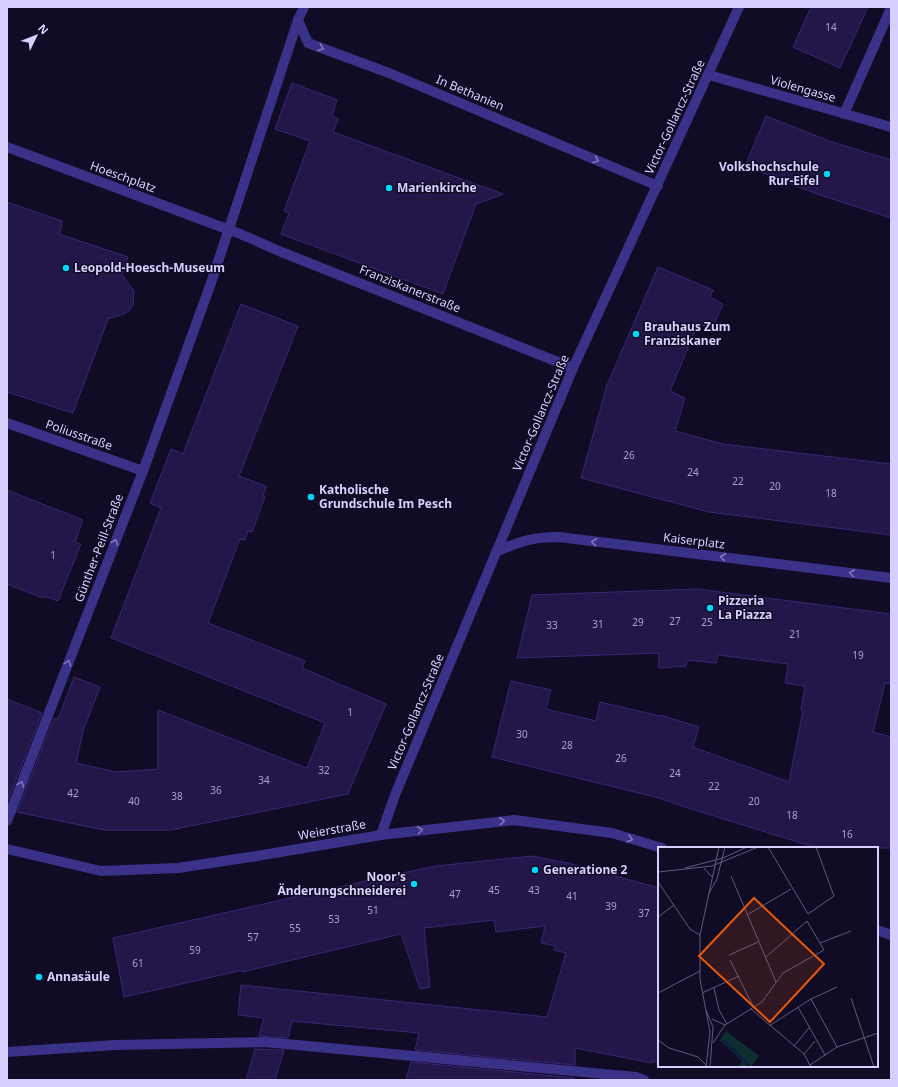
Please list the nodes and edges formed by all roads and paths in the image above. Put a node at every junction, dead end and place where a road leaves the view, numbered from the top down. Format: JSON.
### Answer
{"nodes":[{"id":1,"x":304,"y":7,"type":"edge"},
{"id":2,"x":739,"y":7,"type":"edge"},
{"id":3,"x":891,"y":8,"type":"edge"},
{"id":4,"x":298,"y":20,"type":"junction"},
{"id":5,"x":709,"y":75,"type":"junction"},
{"id":6,"x":844,"y":114,"type":"junction"},
{"id":7,"x":891,"y":127,"type":"edge"},
{"id":8,"x":7,"y":147,"type":"edge"},
{"id":9,"x":658,"y":186,"type":"junction"},
{"id":10,"x":234,"y":231,"type":"junction"},
{"id":11,"x":573,"y":368,"type":"junction"},
{"id":12,"x":7,"y":423,"type":"edge"},
{"id":13,"x":143,"y":471,"type":"junction"},
{"id":14,"x":496,"y":552,"type":"junction"},
{"id":15,"x":891,"y":578,"type":"edge"},
{"id":16,"x":7,"y":820,"type":"edge"},
{"id":17,"x":381,"y":835,"type":"junction"},
{"id":18,"x":658,"y":847,"type":"edge"},
{"id":19,"x":7,"y":849,"type":"edge"},
{"id":20,"x":878,"y":930,"type":"edge"},
{"id":21,"x":891,"y":935,"type":"edge"},
{"id":22,"x":7,"y":1052,"type":"edge"},
{"id":23,"x":644,"y":1080,"type":"edge"}],
"edges":[{"from":1,"to":4,"type":"street"},
{"from":2,"to":5,"type":"street","name":"Victor-Gollancz-Straße"},
{"from":3,"to":6,"type":"street"},
{"from":4,"to":9,"type":"street","name":"In Bethanien","one_way":true},
{"from":4,"to":10,"type":"street"},
{"from":5,"to":6,"type":"street","name":"Violengasse"},
{"from":5,"to":9,"type":"street","name":"Victor-Gollancz-Straße"},
{"from":6,"to":7,"type":"street","name":"Violengasse"},
{"from":8,"to":10,"type":"street","name":"Hoeschplatz"},
{"from":9,"to":11,"type":"street","name":"Victor-Gollancz-Straße"},
{"from":10,"to":11,"type":"street","name":"Franziskanerstraße"},
{"from":10,"to":13,"type":"street","name":"Günther-Peill-Straße"},
{"from":11,"to":14,"type":"street","name":"Victor-Gollancz-Straße"},
{"from":12,"to":13,"type":"street","name":"Poliusstraße"},
{"from":16,"to":13,"type":"street","name":"Günther-Peill-Straße","one_way":true},
{"from":15,"to":14,"type":"street","name":"Kaiserplatz","one_way":true},
{"from":14,"to":17,"type":"street","name":"Victor-Gollancz-Straße"},
{"from":17,"to":18,"type":"street","name":"Weierstraße","one_way":true},
{"from":17,"to":19,"type":"street","name":"Weierstraße"},
{"from":20,"to":21,"type":"street"},
{"from":22,"to":23,"type":"street"}]}
